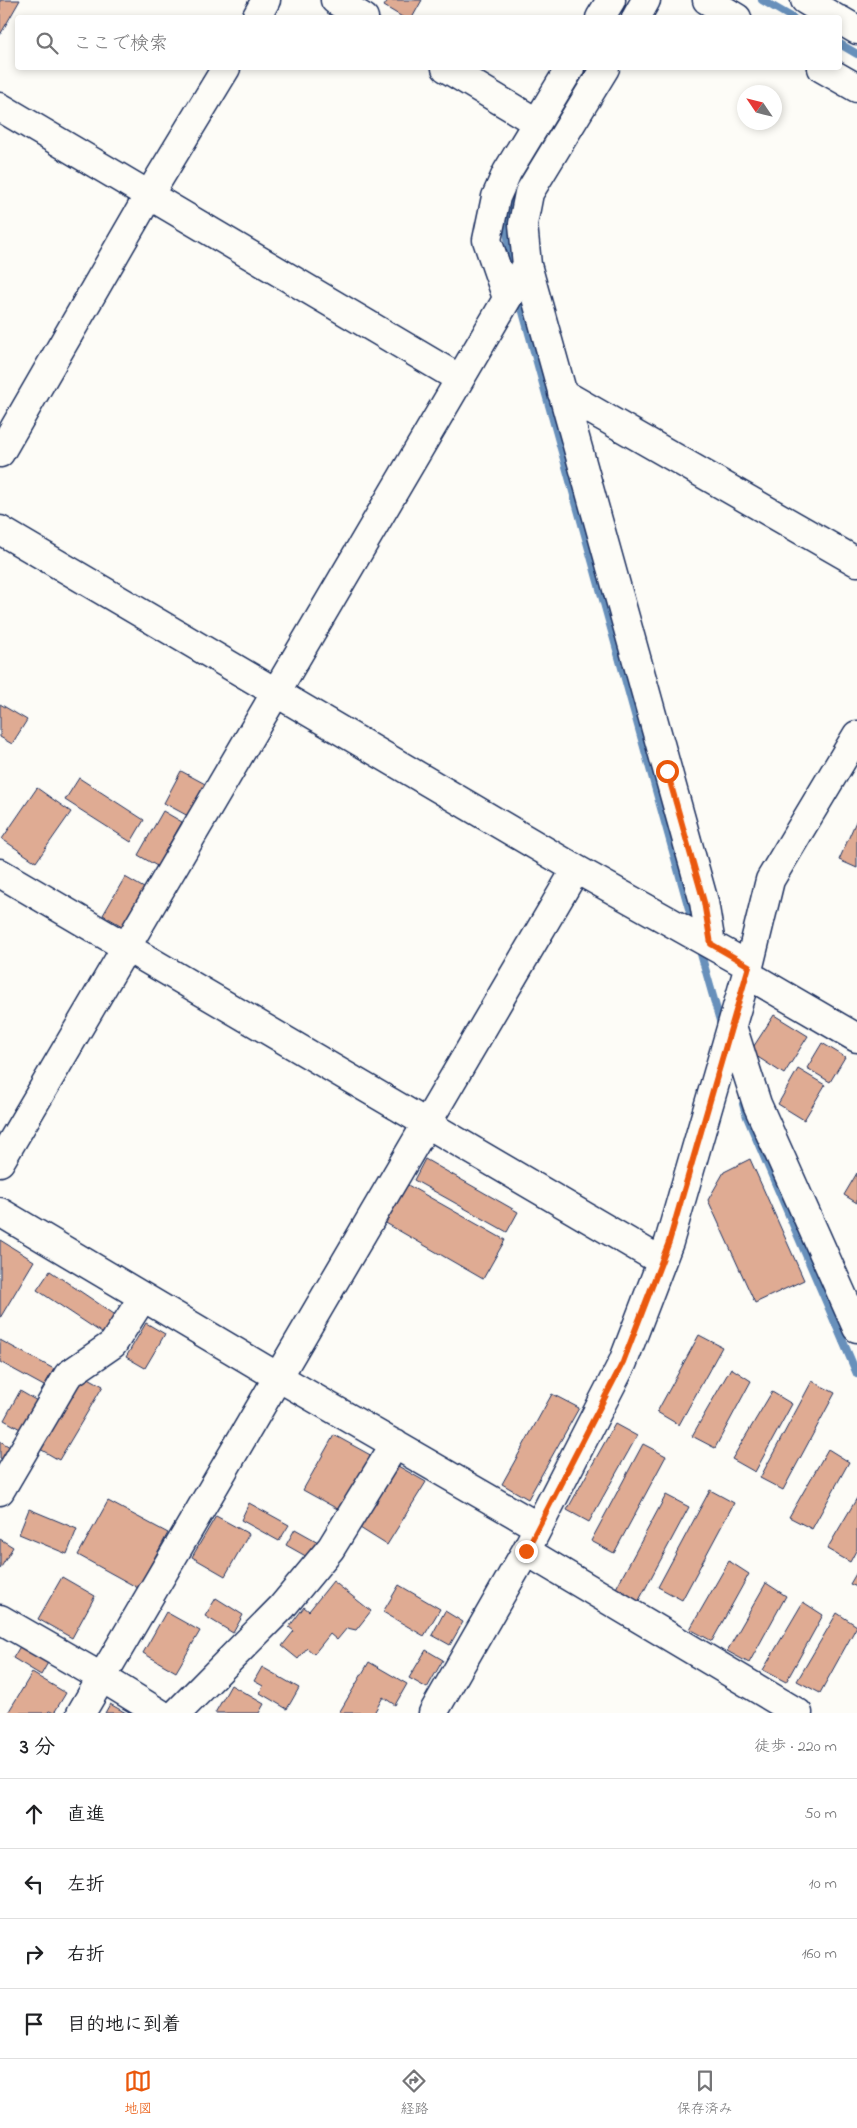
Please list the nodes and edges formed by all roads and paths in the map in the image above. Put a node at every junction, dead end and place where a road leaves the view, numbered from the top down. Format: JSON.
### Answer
{"nodes":[{"id":1,"x":266,"y":0,"type":"edge"},
{"id":2,"x":335,"y":0,"type":"edge"},
{"id":3,"x":611,"y":0,"type":"edge"},
{"id":4,"x":646,"y":0,"type":"edge"},
{"id":5,"x":707,"y":0,"type":"edge"},
{"id":6,"x":805,"y":0,"type":"edge"},
{"id":7,"x":258,"y":15,"type":"edge"},
{"id":8,"x":359,"y":15,"type":"edge"},
{"id":9,"x":602,"y":15,"type":"edge"},
{"id":10,"x":638,"y":15,"type":"edge"},
{"id":11,"x":732,"y":15,"type":"edge"},
{"id":12,"x":830,"y":15,"type":"edge"},
{"id":13,"x":842,"y":21,"type":"edge"},
{"id":14,"x":857,"y":30,"type":"edge"},
{"id":15,"x":225,"y":70,"type":"edge"},
{"id":16,"x":449,"y":70,"type":"edge"},
{"id":17,"x":569,"y":70,"type":"edge"},
{"id":18,"x":605,"y":70,"type":"edge"},
{"id":19,"x":826,"y":70,"type":"edge"},
{"id":20,"x":857,"y":88,"type":"edge"},
{"id":21,"x":0,"y":107,"type":"edge"},
{"id":22,"x":536,"y":122,"type":"junction"},
{"id":23,"x":149,"y":195,"type":"junction"},
{"id":24,"x":516,"y":284,"type":"junction"},
{"id":25,"x":460,"y":379,"type":"junction"},
{"id":26,"x":562,"y":393,"type":"junction"},
{"id":27,"x":0,"y":453,"type":"edge"},
{"id":28,"x":0,"y":530,"type":"edge"},
{"id":29,"x":857,"y":562,"type":"edge"},
{"id":30,"x":276,"y":692,"type":"junction"},
{"id":31,"x":857,"y":735,"type":"edge"},
{"id":32,"x":576,"y":869,"type":"junction"},
{"id":33,"x":0,"y":873,"type":"edge"},
{"id":34,"x":710,"y":944,"type":"junction"},
{"id":35,"x":126,"y":948,"type":"junction"},
{"id":36,"x":748,"y":970,"type":"junction"},
{"id":37,"x":730,"y":1031,"type":"junction"},
{"id":38,"x":857,"y":1038,"type":"edge"},
{"id":39,"x":427,"y":1123,"type":"junction"},
{"id":40,"x":0,"y":1162,"type":"edge"},
{"id":41,"x":0,"y":1212,"type":"edge"},
{"id":42,"x":661,"y":1261,"type":"junction"},
{"id":43,"x":143,"y":1297,"type":"junction"},
{"id":44,"x":857,"y":1328,"type":"edge"},
{"id":45,"x":278,"y":1377,"type":"junction"},
{"id":46,"x":395,"y":1444,"type":"junction"},
{"id":47,"x":0,"y":1491,"type":"edge"},
{"id":48,"x":538,"y":1527,"type":"junction"},
{"id":49,"x":526,"y":1551,"type":"junction"},
{"id":50,"x":0,"y":1619,"type":"edge"},
{"id":51,"x":102,"y":1677,"type":"junction"},
{"id":52,"x":80,"y":1713,"type":"edge"},
{"id":53,"x":158,"y":1713,"type":"edge"},
{"id":54,"x":176,"y":1713,"type":"edge"},
{"id":55,"x":433,"y":1713,"type":"edge"},
{"id":56,"x":798,"y":1713,"type":"edge"}],
"edges":[{"from":1,"to":7,"type":"street"},
{"from":2,"to":8,"type":"street"},
{"from":3,"to":9,"type":"street"},
{"from":4,"to":10,"type":"street"},
{"from":5,"to":11,"type":"street"},
{"from":6,"to":12,"type":"street"},
{"from":13,"to":14,"type":"street"},
{"from":15,"to":23,"type":"street"},
{"from":16,"to":22,"type":"street"},
{"from":17,"to":22,"type":"street"},
{"from":18,"to":24,"type":"street"},
{"from":19,"to":20,"type":"street"},
{"from":21,"to":23,"type":"street"},
{"from":22,"to":24,"type":"street"},
{"from":23,"to":25,"type":"street"},
{"from":23,"to":27,"type":"street"},
{"from":24,"to":25,"type":"street"},
{"from":24,"to":26,"type":"street"},
{"from":25,"to":30,"type":"street"},
{"from":26,"to":29,"type":"street"},
{"from":26,"to":34,"type":"street"},
{"from":28,"to":30,"type":"street"},
{"from":30,"to":32,"type":"street"},
{"from":30,"to":35,"type":"street"},
{"from":31,"to":36,"type":"street"},
{"from":32,"to":34,"type":"street"},
{"from":32,"to":39,"type":"street"},
{"from":33,"to":35,"type":"street"},
{"from":34,"to":36,"type":"street"},
{"from":35,"to":39,"type":"street"},
{"from":35,"to":40,"type":"street"},
{"from":36,"to":37,"type":"street"},
{"from":36,"to":38,"type":"street"},
{"from":37,"to":42,"type":"street"},
{"from":37,"to":44,"type":"street"},
{"from":39,"to":42,"type":"street"},
{"from":39,"to":45,"type":"street"},
{"from":41,"to":43,"type":"street"},
{"from":42,"to":48,"type":"street"},
{"from":43,"to":45,"type":"street"},
{"from":43,"to":47,"type":"street"},
{"from":45,"to":46,"type":"street"},
{"from":45,"to":51,"type":"street"},
{"from":46,"to":48,"type":"street"},
{"from":46,"to":54,"type":"street"},
{"from":48,"to":49,"type":"street"},
{"from":49,"to":55,"type":"street"},
{"from":49,"to":56,"type":"street"},
{"from":50,"to":51,"type":"street"},
{"from":51,"to":52,"type":"street"},
{"from":51,"to":53,"type":"street"}]}
